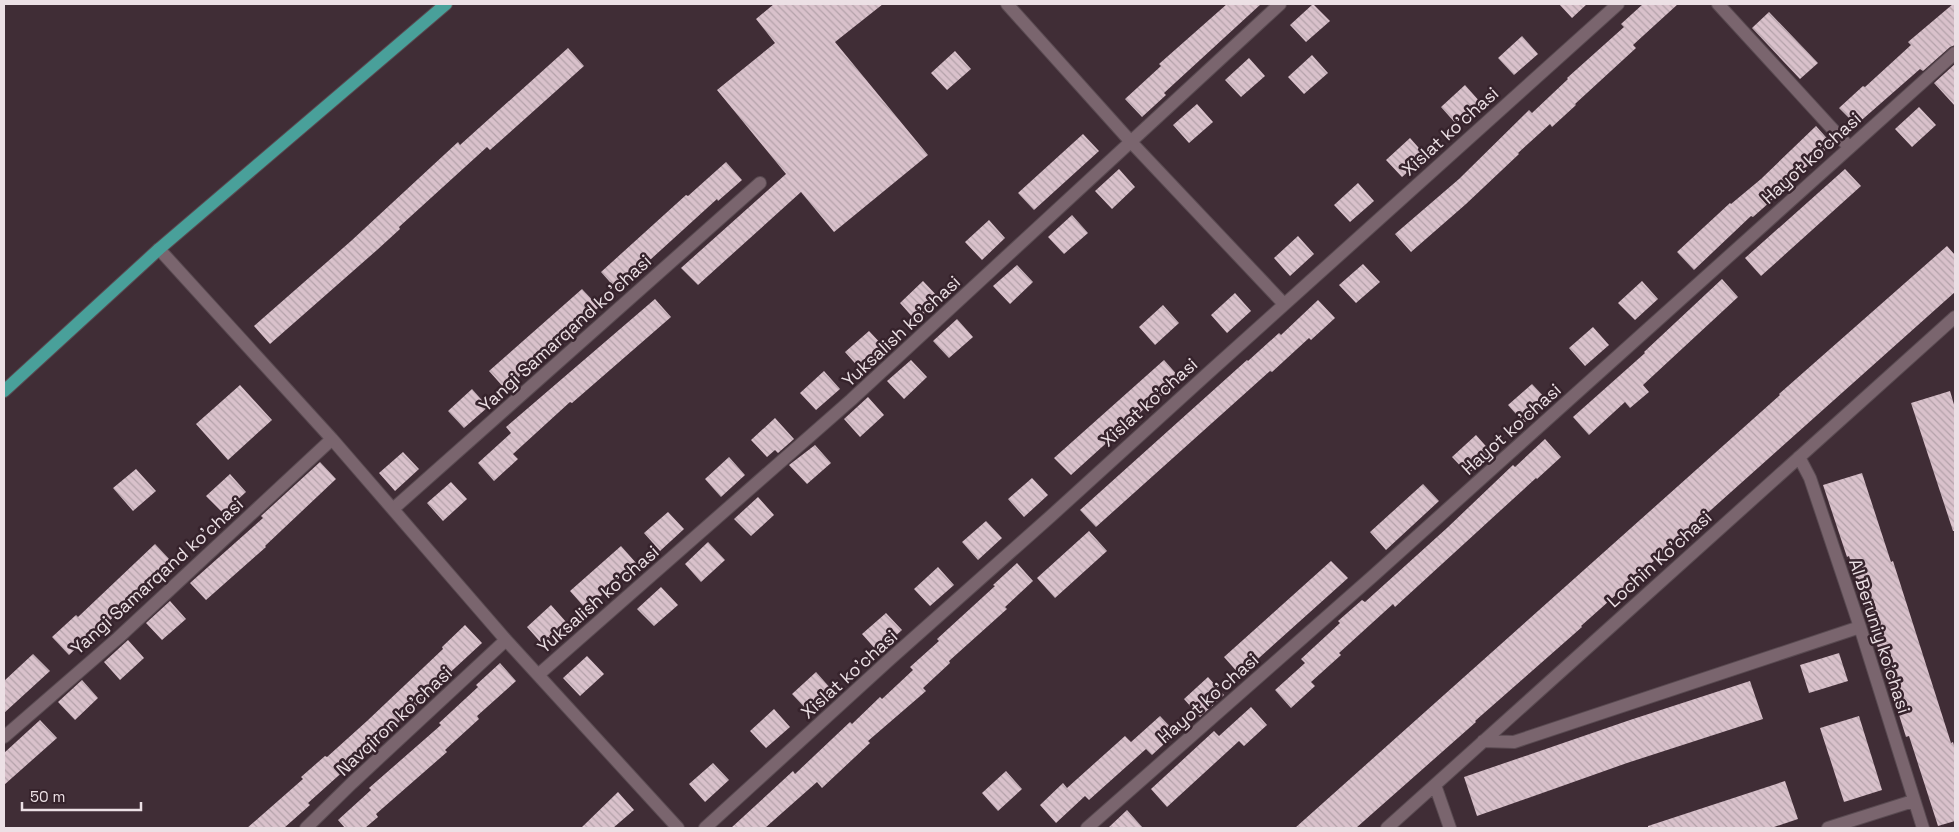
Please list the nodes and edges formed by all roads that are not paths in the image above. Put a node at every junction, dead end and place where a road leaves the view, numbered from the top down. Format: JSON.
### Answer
{"nodes":[{"id":1,"x":446,"y":4,"type":"edge"},
{"id":2,"x":1007,"y":4,"type":"edge"},
{"id":3,"x":1280,"y":4,"type":"edge"},
{"id":4,"x":1618,"y":4,"type":"edge"},
{"id":5,"x":1718,"y":4,"type":"edge"},
{"id":6,"x":1955,"y":53,"type":"edge"},
{"id":7,"x":1131,"y":142,"type":"junction"},
{"id":8,"x":1849,"y":147,"type":"junction"},
{"id":9,"x":760,"y":183,"type":"dead end"},
{"id":10,"x":159,"y":249,"type":"junction"},
{"id":11,"x":1284,"y":304,"type":"junction"},
{"id":12,"x":1953,"y":325,"type":"edge"},
{"id":13,"x":4,"y":391,"type":"edge"},
{"id":14,"x":332,"y":439,"type":"junction"},
{"id":15,"x":1799,"y":457,"type":"junction"},
{"id":16,"x":393,"y":509,"type":"junction"},
{"id":17,"x":1860,"y":627,"type":"junction"},
{"id":18,"x":506,"y":640,"type":"junction"},
{"id":19,"x":538,"y":675,"type":"junction"},
{"id":20,"x":4,"y":737,"type":"edge"},
{"id":21,"x":1483,"y":741,"type":"junction"},
{"id":22,"x":1435,"y":785,"type":"junction"},
{"id":23,"x":1913,"y":801,"type":"junction"},
{"id":24,"x":670,"y":826,"type":"edge"},
{"id":25,"x":306,"y":828,"type":"edge"},
{"id":26,"x":705,"y":828,"type":"edge"},
{"id":27,"x":1087,"y":828,"type":"edge"},
{"id":28,"x":1387,"y":828,"type":"edge"},
{"id":29,"x":1450,"y":828,"type":"edge"},
{"id":30,"x":1828,"y":828,"type":"edge"},
{"id":31,"x":1923,"y":828,"type":"edge"}],
"edges":[{"from":1,"to":10,"type":"main road"},
{"from":2,"to":7,"type":"street"},
{"from":3,"to":7,"type":"street","name":"Yuksalish ko'chasi"},
{"from":4,"to":11,"type":"street","name":"Xislat ko'chasi"},
{"from":5,"to":8,"type":"street"},
{"from":6,"to":8,"type":"street","name":"Hayot ko'chasi"},
{"from":7,"to":11,"type":"street"},
{"from":7,"to":19,"type":"street","name":"Yuksalish ko'chasi"},
{"from":8,"to":27,"type":"street","name":"Hayot ko'chasi"},
{"from":9,"to":16,"type":"street","name":"Yangi Samarqand ko'chasi"},
{"from":10,"to":13,"type":"main road"},
{"from":10,"to":14,"type":"street"},
{"from":11,"to":26,"type":"street","name":"Xislat ko'chasi"},
{"from":12,"to":15,"type":"street","name":"Lochin Ko'chasi"},
{"from":14,"to":16,"type":"street"},
{"from":14,"to":20,"type":"street","name":"Yangi Samarqand ko'chasi"},
{"from":15,"to":17,"type":"street","name":"Al Beruniy ko'chasi"},
{"from":15,"to":21,"type":"street","name":"Lochin Ko'chasi"},
{"from":16,"to":18,"type":"street"},
{"from":17,"to":21,"type":"street"},
{"from":17,"to":23,"type":"street","name":"Al Beruniy ko'chasi"},
{"from":18,"to":19,"type":"street"},
{"from":18,"to":25,"type":"street","name":"Navqiron ko'chasi"},
{"from":19,"to":24,"type":"street"},
{"from":21,"to":22,"type":"street","name":"Lochin Ko'chasi"},
{"from":22,"to":28,"type":"street","name":"Lochin Ko'chasi"},
{"from":22,"to":29,"type":"street"},
{"from":23,"to":30,"type":"street"},
{"from":23,"to":31,"type":"street","name":"Al Beruniy ko'chasi"}]}
